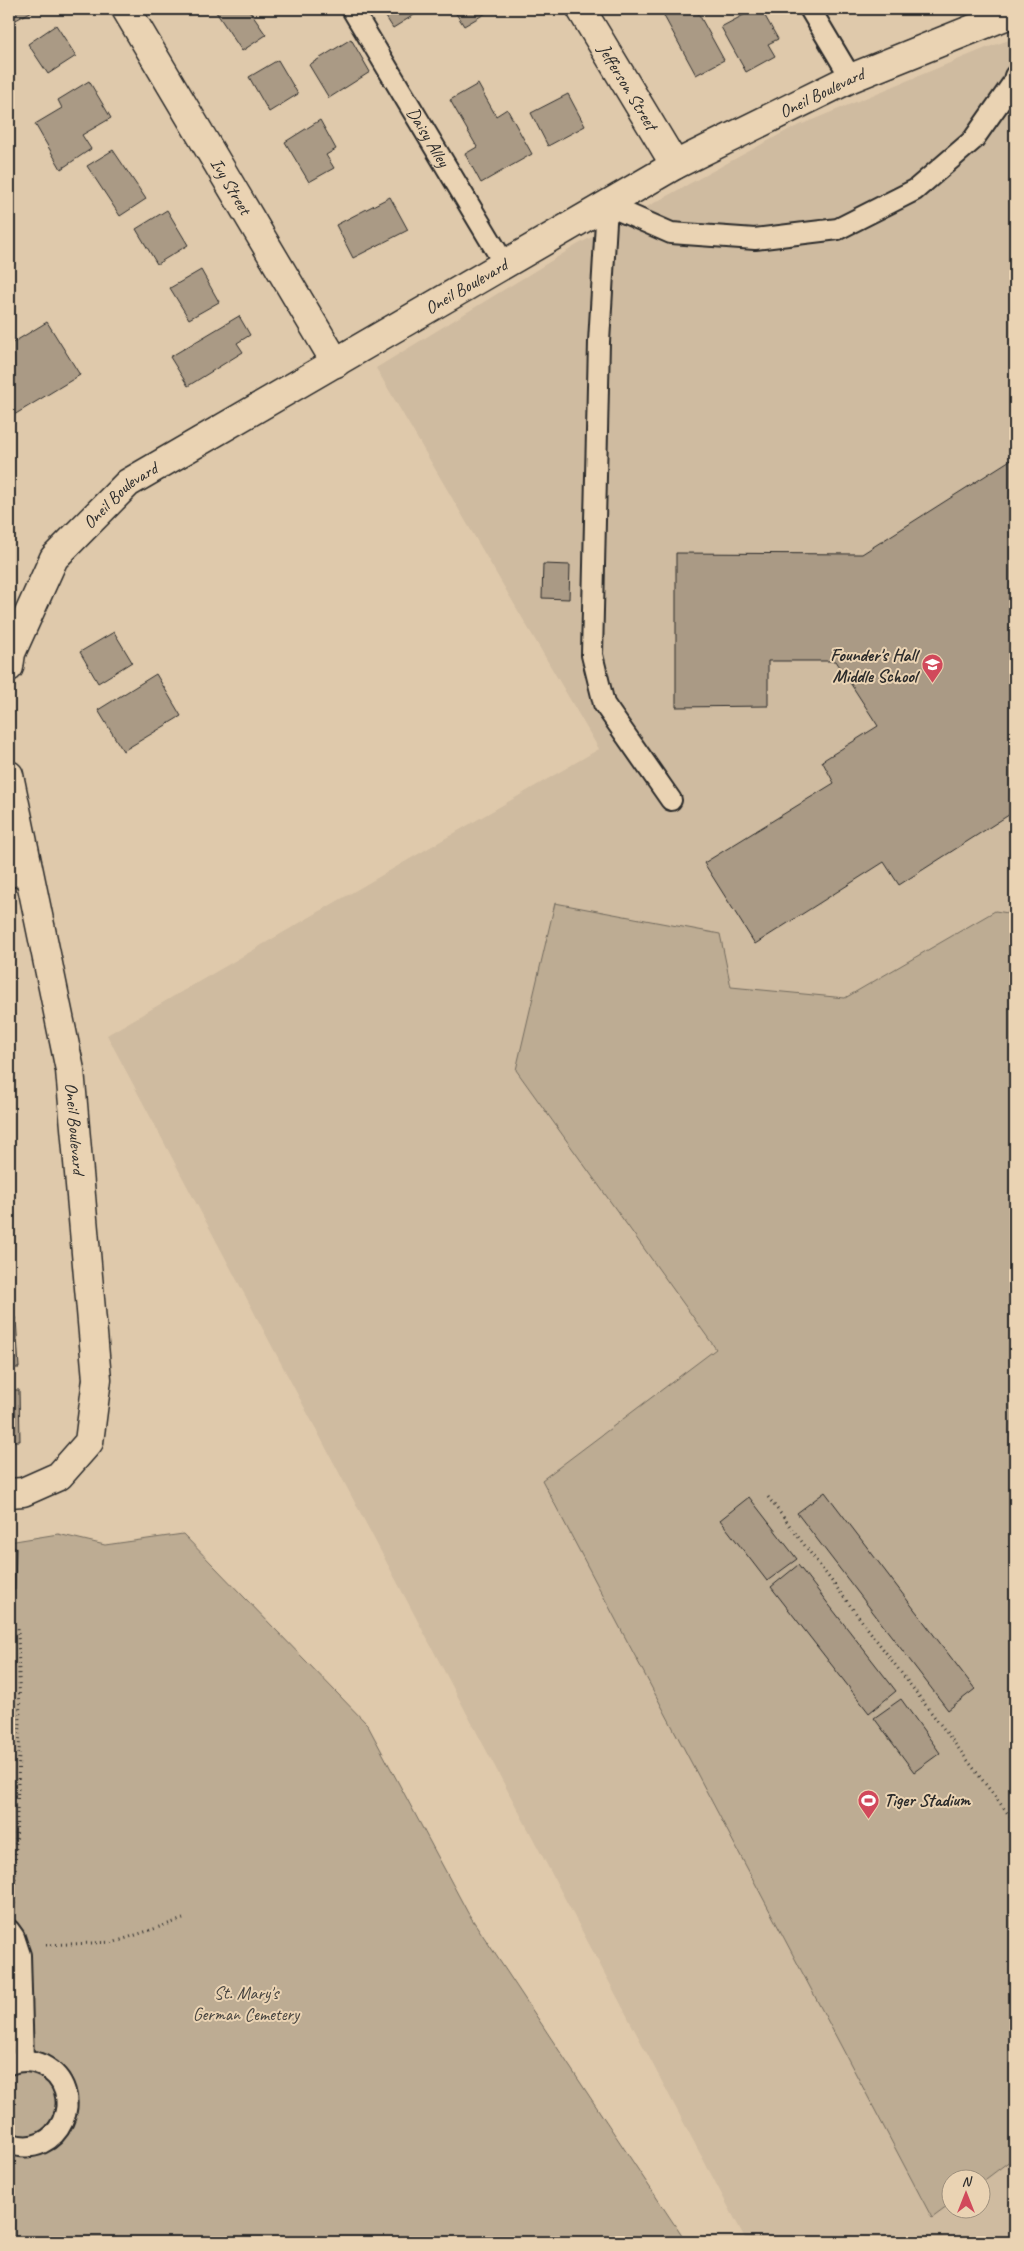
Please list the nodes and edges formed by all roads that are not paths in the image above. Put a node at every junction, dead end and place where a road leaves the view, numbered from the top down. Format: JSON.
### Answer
{"nodes":[{"id":1,"x":126,"y":9,"type":"edge"},
{"id":2,"x":352,"y":9,"type":"edge"},
{"id":3,"x":581,"y":9,"type":"edge"},
{"id":4,"x":810,"y":9,"type":"edge"},
{"id":5,"x":1015,"y":12,"type":"edge"},
{"id":6,"x":1015,"y":76,"type":"edge"},
{"id":7,"x":851,"y":78,"type":"junction"},
{"id":8,"x":675,"y":165,"type":"junction"},
{"id":9,"x":607,"y":204,"type":"junction"},
{"id":10,"x":504,"y":264,"type":"junction"},
{"id":11,"x":336,"y":363,"type":"junction"},
{"id":12,"x":10,"y":657,"type":"edge"},
{"id":13,"x":9,"y":775,"type":"edge"},
{"id":14,"x":671,"y":800,"type":"dead end"},
{"id":15,"x":19,"y":875,"type":"edge"},
{"id":16,"x":9,"y":1493,"type":"edge"},
{"id":17,"x":13,"y":1938,"type":"edge"},
{"id":18,"x":16,"y":2062,"type":"edge"},
{"id":19,"x":9,"y":2143,"type":"edge"}],
"edges":[{"from":1,"to":11,"type":"street","name":"Ivy Street"},
{"from":2,"to":10,"type":"lane","name":"Daisy Alley"},
{"from":3,"to":8,"type":"street","name":"Jefferson Street"},
{"from":4,"to":7,"type":"lane"},
{"from":5,"to":7,"type":"street","name":"Oneil Boulevard"},
{"from":6,"to":9,"type":"lane"},
{"from":7,"to":8,"type":"street","name":"Oneil Boulevard"},
{"from":8,"to":9,"type":"street","name":"Oneil Boulevard"},
{"from":9,"to":10,"type":"street","name":"Oneil Boulevard"},
{"from":9,"to":14,"type":"lane"},
{"from":10,"to":11,"type":"street","name":"Oneil Boulevard"},
{"from":11,"to":12,"type":"street","name":"Oneil Boulevard"},
{"from":13,"to":15,"type":"street","name":"Oneil Boulevard"},
{"from":15,"to":16,"type":"street","name":"Oneil Boulevard"},
{"from":17,"to":18,"type":"lane"},
{"from":18,"to":19,"type":"lane"}]}
